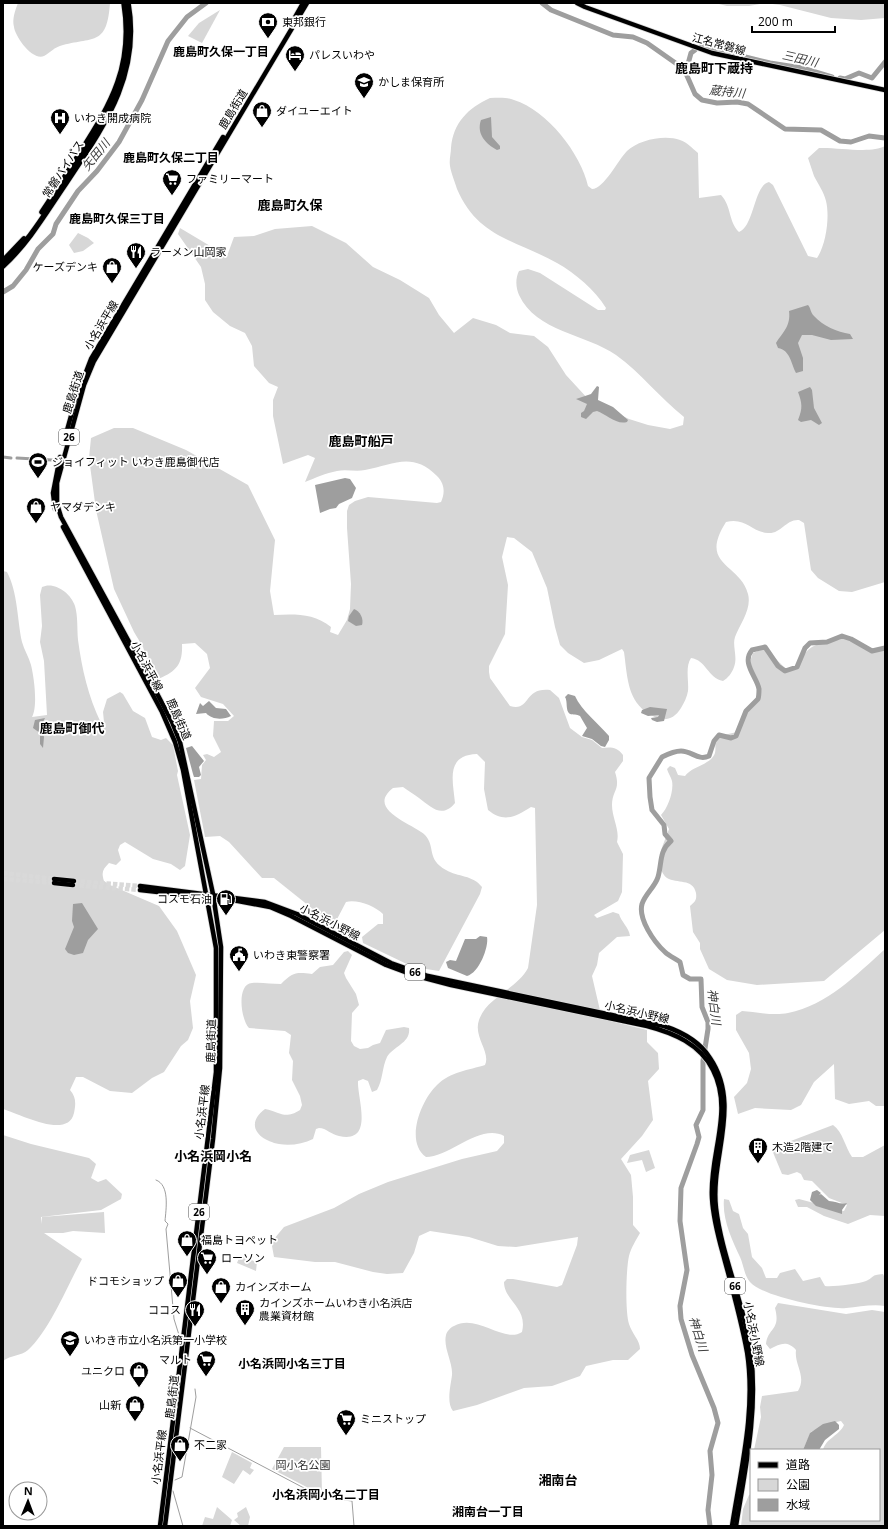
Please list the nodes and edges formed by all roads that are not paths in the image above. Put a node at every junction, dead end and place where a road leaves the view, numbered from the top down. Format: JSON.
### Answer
{"nodes":[{"id":1,"x":124,"y":3,"type":"edge"},
{"id":2,"x":128,"y":3,"type":"edge"},
{"id":3,"x":303,"y":3,"type":"edge"},
{"id":4,"x":307,"y":3,"type":"edge"},
{"id":5,"x":577,"y":3,"type":"edge"},
{"id":6,"x":885,"y":90,"type":"edge"},
{"id":7,"x":3,"y":261,"type":"edge"},
{"id":8,"x":3,"y":266,"type":"edge"},
{"id":9,"x":54,"y":881,"type":"tunnel mouth"},
{"id":10,"x":74,"y":883,"type":"tunnel mouth"},
{"id":11,"x":140,"y":888,"type":"tunnel mouth"},
{"id":12,"x":207,"y":896,"type":"junction"},
{"id":13,"x":213,"y":897,"type":"junction"},
{"id":14,"x":703,"y":1052,"type":"junction"},
{"id":15,"x":160,"y":1526,"type":"edge"},
{"id":16,"x":165,"y":1526,"type":"edge"},
{"id":17,"x":732,"y":1526,"type":"edge"},
{"id":18,"x":736,"y":1526,"type":"edge"}],
"edges":[{"from":1,"to":7,"type":"highway","name":"常磐バイパス"},
{"from":2,"to":8,"type":"highway","name":"常磐バイパス"},
{"from":3,"to":12,"type":"main road","name":"小名浜平線","number":"26"},
{"from":4,"to":13,"type":"main road","name":"鹿島街道","number":"26"},
{"from":5,"to":6,"type":"main road","name":"江名常磐線"},
{"from":9,"to":10,"type":"main road"},
{"from":11,"to":12,"type":"main road","name":"小名浜小野線","number":"66"},
{"from":12,"to":13,"type":"main road","name":"小名浜小野線","number":"66"},
{"from":12,"to":15,"type":"main road","name":"小名浜平線","number":"26"},
{"from":13,"to":14,"type":"main road","name":"小名浜小野線","number":"66"},
{"from":13,"to":16,"type":"main road","name":"鹿島街道","number":"26"},
{"from":14,"to":17,"type":"main road","name":"小名浜小野線","number":"66"},
{"from":14,"to":18,"type":"main road","name":"小名浜小野線","number":"66"}]}
